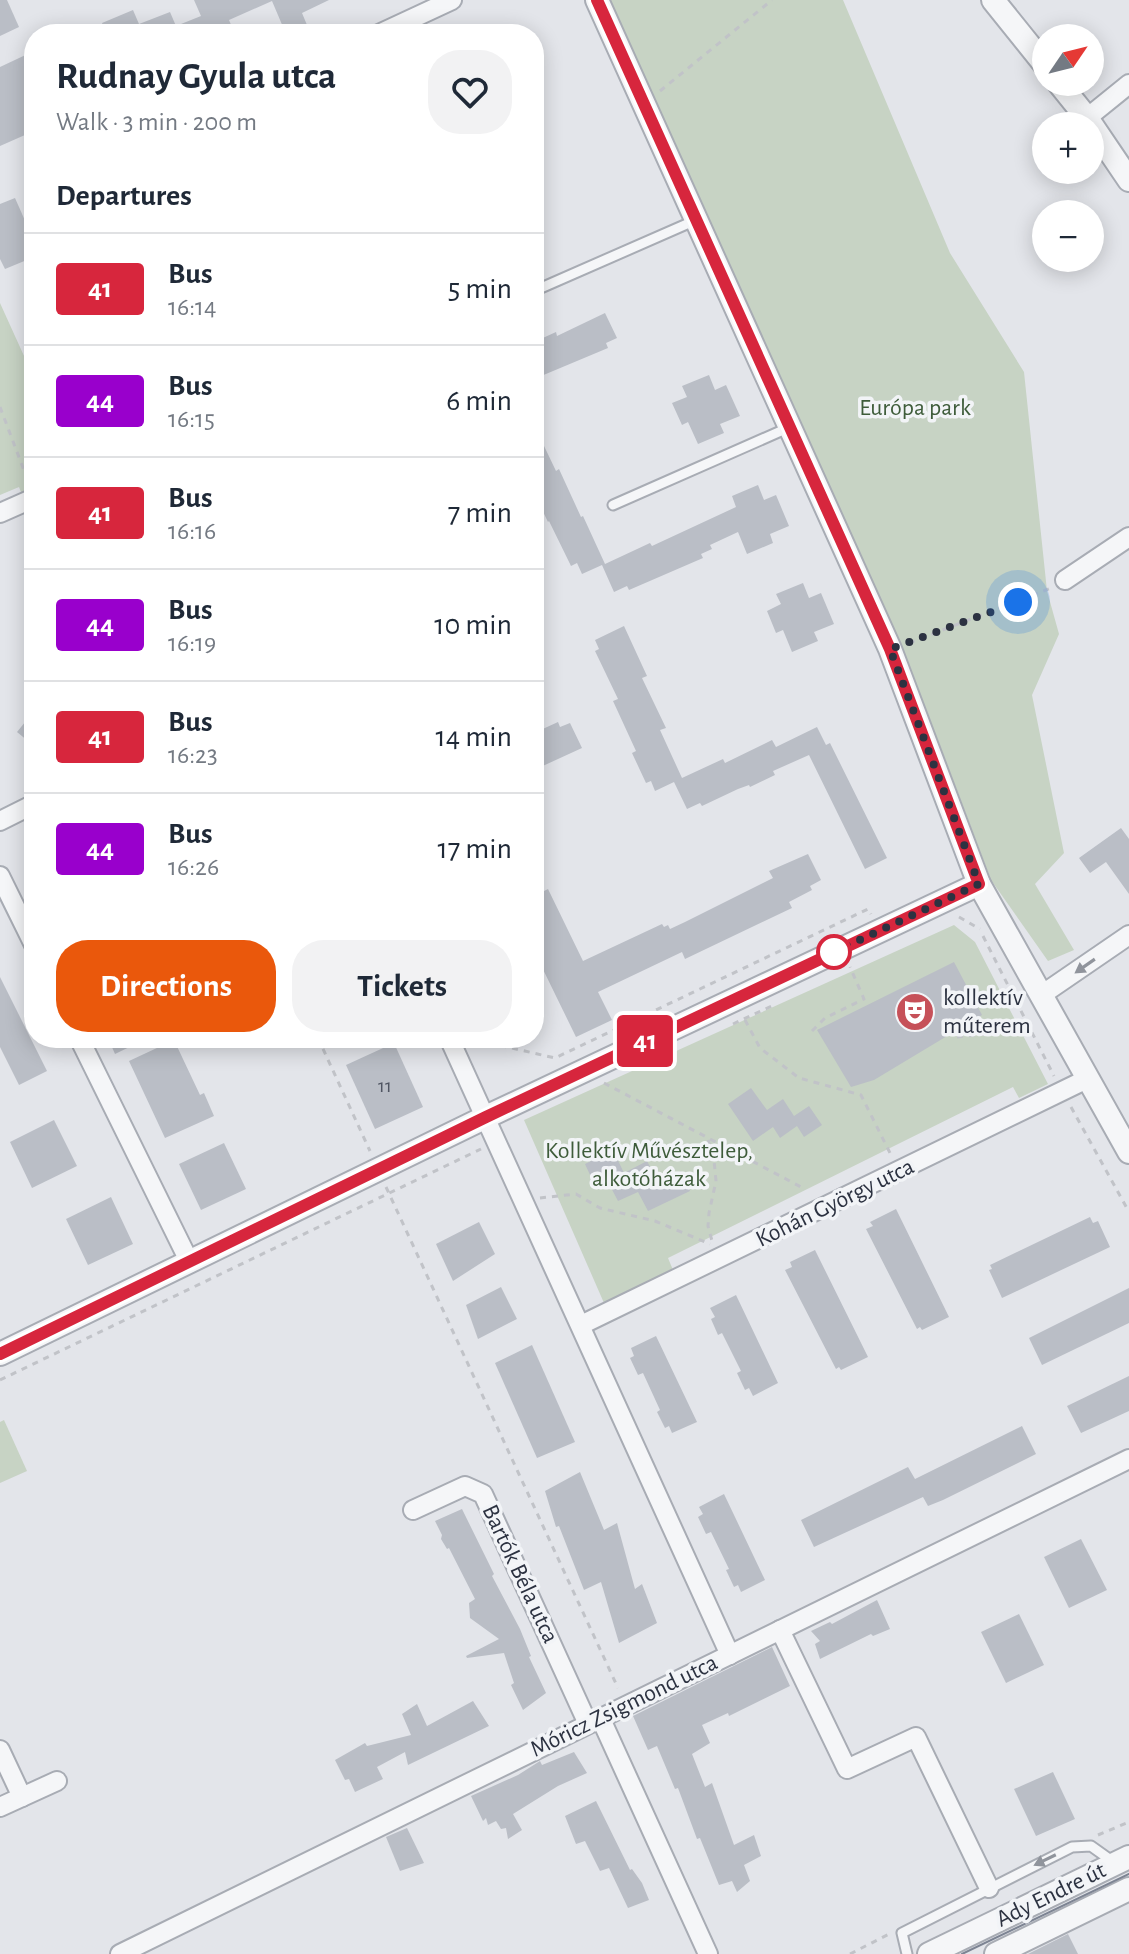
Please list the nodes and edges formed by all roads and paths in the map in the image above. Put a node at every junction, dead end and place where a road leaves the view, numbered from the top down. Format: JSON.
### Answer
{"nodes":[{"id":1,"x":452,"y":0,"type":"edge"},
{"id":2,"x":597,"y":0,"type":"edge"},
{"id":3,"x":772,"y":0,"type":"edge"},
{"id":4,"x":993,"y":0,"type":"edge"},
{"id":5,"x":400,"y":24,"type":"edge"},
{"id":6,"x":1032,"y":49,"type":"edge"},
{"id":7,"x":1129,"y":84,"type":"edge"},
{"id":8,"x":1069,"y":96,"type":"edge"},
{"id":9,"x":644,"y":104,"type":"junction"},
{"id":10,"x":1082,"y":112,"type":"edge"},
{"id":11,"x":1094,"y":112,"type":"edge"},
{"id":12,"x":1104,"y":143,"type":"edge"},
{"id":13,"x":1129,"y":180,"type":"edge"},
{"id":14,"x":696,"y":220,"type":"junction"},
{"id":15,"x":544,"y":287,"type":"edge"},
{"id":16,"x":0,"y":407,"type":"edge"},
{"id":17,"x":790,"y":427,"type":"junction"},
{"id":18,"x":24,"y":470,"type":"edge"},
{"id":19,"x":24,"y":494,"type":"edge"},
{"id":20,"x":613,"y":505,"type":"dead end"},
{"id":21,"x":0,"y":513,"type":"edge"},
{"id":22,"x":1129,"y":537,"type":"edge"},
{"id":23,"x":1065,"y":580,"type":"joint"},
{"id":24,"x":890,"y":649,"type":"junction"},
{"id":25,"x":24,"y":809,"type":"edge"},
{"id":26,"x":0,"y":821,"type":"edge"},
{"id":27,"x":0,"y":876,"type":"edge"},
{"id":28,"x":979,"y":884,"type":"junction"},
{"id":29,"x":957,"y":915,"type":"dead end"},
{"id":30,"x":24,"y":925,"type":"edge"},
{"id":31,"x":880,"y":930,"type":"junction"},
{"id":32,"x":1129,"y":935,"type":"edge"},
{"id":33,"x":840,"y":949,"type":"junction"},
{"id":34,"x":1040,"y":996,"type":"junction"},
{"id":35,"x":732,"y":1000,"type":"junction"},
{"id":36,"x":784,"y":1000,"type":"dead end"},
{"id":37,"x":744,"y":1020,"type":"junction"},
{"id":38,"x":730,"y":1025,"type":"dead end"},
{"id":39,"x":1031,"y":1029,"type":"junction"},
{"id":40,"x":812,"y":1031,"type":"dead end"},
{"id":41,"x":957,"y":1037,"type":"dead end"},
{"id":42,"x":84,"y":1048,"type":"edge"},
{"id":43,"x":323,"y":1048,"type":"edge"},
{"id":44,"x":454,"y":1048,"type":"edge"},
{"id":45,"x":512,"y":1048,"type":"edge"},
{"id":46,"x":615,"y":1075,"type":"dead end"},
{"id":47,"x":1087,"y":1079,"type":"junction"},
{"id":48,"x":1062,"y":1091,"type":"junction"},
{"id":49,"x":486,"y":1117,"type":"junction"},
{"id":50,"x":708,"y":1138,"type":"junction"},
{"id":51,"x":497,"y":1141,"type":"junction"},
{"id":52,"x":1129,"y":1152,"type":"edge"},
{"id":53,"x":379,"y":1171,"type":"junction"},
{"id":54,"x":900,"y":1172,"type":"junction"},
{"id":55,"x":803,"y":1188,"type":"dead end"},
{"id":56,"x":389,"y":1193,"type":"junction"},
{"id":57,"x":524,"y":1201,"type":"junction"},
{"id":58,"x":1129,"y":1212,"type":"edge"},
{"id":59,"x":190,"y":1263,"type":"junction"},
{"id":60,"x":581,"y":1325,"type":"junction"},
{"id":61,"x":0,"y":1354,"type":"edge"},
{"id":62,"x":0,"y":1380,"type":"edge"},
{"id":63,"x":1129,"y":1459,"type":"edge"},
{"id":64,"x":413,"y":1510,"type":"dead end"},
{"id":65,"x":780,"y":1630,"type":"junction"},
{"id":66,"x":730,"y":1655,"type":"junction"},
{"id":67,"x":626,"y":1705,"type":"junction"},
{"id":68,"x":594,"y":1720,"type":"junction"},
{"id":69,"x":0,"y":1750,"type":"edge"},
{"id":70,"x":57,"y":1781,"type":"dead end"},
{"id":71,"x":22,"y":1797,"type":"junction"},
{"id":72,"x":0,"y":1807,"type":"edge"},
{"id":73,"x":1122,"y":1860,"type":"edge"},
{"id":74,"x":989,"y":1888,"type":"junction"},
{"id":75,"x":1129,"y":1889,"type":"edge"},
{"id":76,"x":120,"y":1954,"type":"edge"},
{"id":77,"x":708,"y":1954,"type":"edge"},
{"id":78,"x":907,"y":1954,"type":"edge"},
{"id":79,"x":929,"y":1954,"type":"edge"},
{"id":80,"x":996,"y":1954,"type":"edge"}],
"edges":[{"from":1,"to":5,"type":"street"},
{"from":2,"to":9,"type":"street"},
{"from":3,"to":9,"type":"path"},
{"from":4,"to":6,"type":"street"},
{"from":7,"to":11,"type":"street"},
{"from":8,"to":10,"type":"street"},
{"from":9,"to":14,"type":"street"},
{"from":12,"to":13,"type":"street"},
{"from":14,"to":15,"type":"lane"},
{"from":14,"to":17,"type":"street"},
{"from":16,"to":18,"type":"path"},
{"from":17,"to":20,"type":"lane"},
{"from":17,"to":24,"type":"street"},
{"from":19,"to":21,"type":"street"},
{"from":22,"to":23,"type":"street"},
{"from":23,"to":24,"type":"path"},
{"from":24,"to":28,"type":"street"},
{"from":25,"to":26,"type":"street"},
{"from":27,"to":30,"type":"street"},
{"from":28,"to":31,"type":"street"},
{"from":28,"to":34,"type":"street"},
{"from":29,"to":39,"type":"path"},
{"from":31,"to":33,"type":"street"},
{"from":31,"to":45,"type":"path"},
{"from":32,"to":34,"type":"street","one_way":true},
{"from":33,"to":35,"type":"street"},
{"from":33,"to":40,"type":"path"},
{"from":34,"to":47,"type":"street"},
{"from":35,"to":37,"type":"path"},
{"from":35,"to":49,"type":"street"},
{"from":36,"to":37,"type":"path"},
{"from":37,"to":38,"type":"path"},
{"from":37,"to":54,"type":"path"},
{"from":39,"to":41,"type":"path"},
{"from":39,"to":48,"type":"path"},
{"from":42,"to":59,"type":"street"},
{"from":43,"to":53,"type":"path"},
{"from":44,"to":49,"type":"street"},
{"from":46,"to":50,"type":"path"},
{"from":47,"to":48,"type":"street","name":"Kohán György utca"},
{"from":47,"to":52,"type":"street"},
{"from":48,"to":54,"type":"street","name":"Kohán György utca"},
{"from":48,"to":58,"type":"path"},
{"from":49,"to":51,"type":"street"},
{"from":49,"to":53,"type":"street"},
{"from":50,"to":55,"type":"path"},
{"from":50,"to":57,"type":"path"},
{"from":51,"to":56,"type":"path"},
{"from":51,"to":57,"type":"street"},
{"from":53,"to":56,"type":"path"},
{"from":53,"to":59,"type":"street"},
{"from":54,"to":60,"type":"street","name":"Kohán György utca"},
{"from":56,"to":62,"type":"path"},
{"from":56,"to":67,"type":"path"},
{"from":57,"to":60,"type":"street"},
{"from":59,"to":61,"type":"street"},
{"from":60,"to":66,"type":"street"},
{"from":63,"to":65,"type":"street","name":"Móricz Zsigmond utca"},
{"from":64,"to":68,"type":"street","name":"Bartók Béla utca"},
{"from":65,"to":66,"type":"street","name":"Móricz Zsigmond utca"},
{"from":65,"to":74,"type":"street"},
{"from":66,"to":67,"type":"street","name":"Móricz Zsigmond utca"},
{"from":67,"to":68,"type":"street","name":"Móricz Zsigmond utca"},
{"from":68,"to":76,"type":"street","name":"Móricz Zsigmond utca"},
{"from":68,"to":77,"type":"street","name":"Bartók Béla utca"},
{"from":69,"to":71,"type":"street"},
{"from":70,"to":71,"type":"street"},
{"from":71,"to":72,"type":"street"},
{"from":73,"to":74,"type":"lane","one_way":true},
{"from":73,"to":79,"type":"street","name":"Ady Endre út"},
{"from":74,"to":78,"type":"lane"},
{"from":75,"to":80,"type":"street","name":"Ady Endre út"}]}
